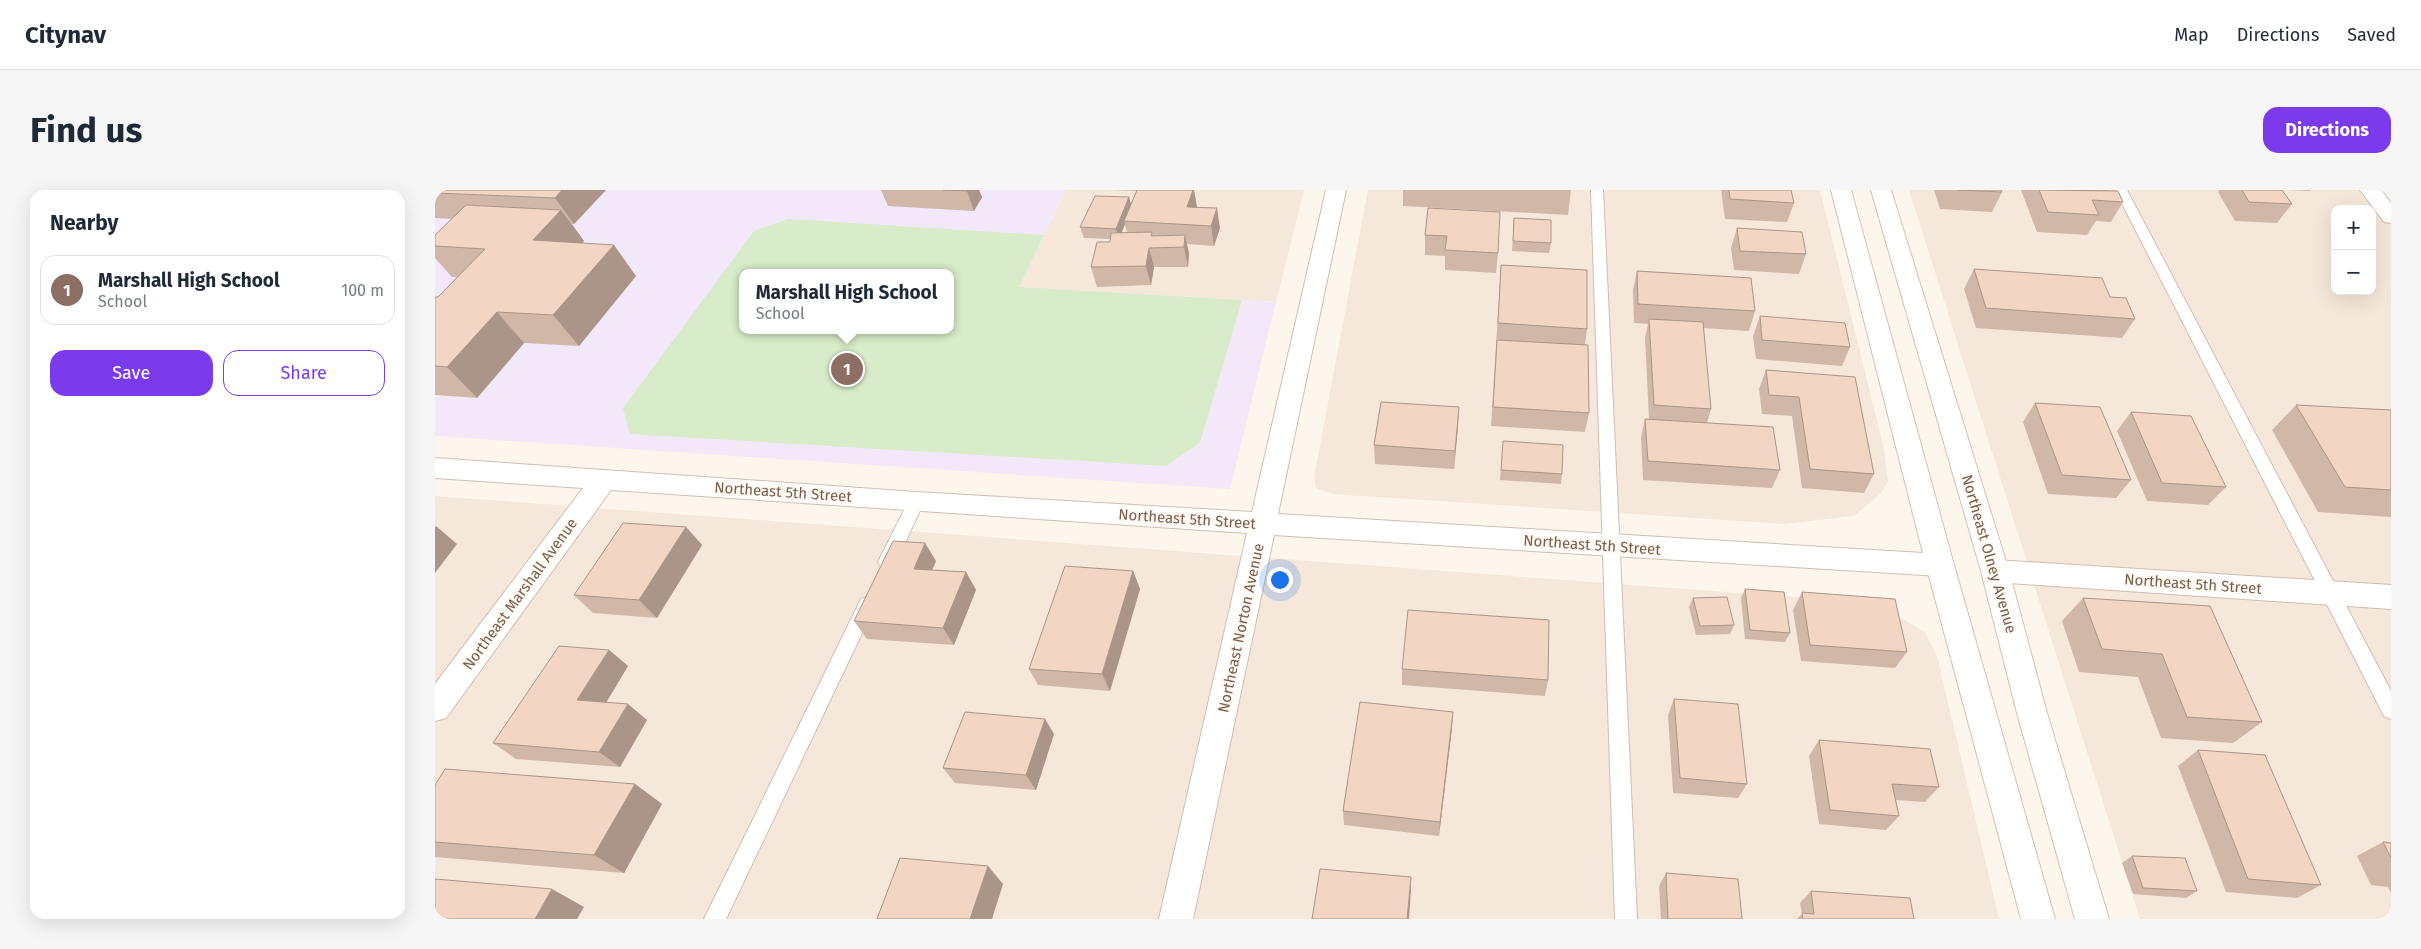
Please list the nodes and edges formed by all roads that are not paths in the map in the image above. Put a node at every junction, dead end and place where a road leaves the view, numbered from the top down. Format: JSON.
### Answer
{"nodes":[{"id":1,"x":1336,"y":190,"type":"edge"},
{"id":2,"x":1597,"y":190,"type":"edge"},
{"id":3,"x":1841,"y":190,"type":"edge"},
{"id":4,"x":1881,"y":190,"type":"edge"},
{"id":5,"x":2121,"y":190,"type":"edge"},
{"id":6,"x":2370,"y":190,"type":"edge"},
{"id":7,"x":2391,"y":217,"type":"edge"},
{"id":8,"x":435,"y":468,"type":"edge"},
{"id":9,"x":605,"y":479,"type":"junction"},
{"id":10,"x":916,"y":502,"type":"junction"},
{"id":11,"x":1264,"y":524,"type":"junction"},
{"id":12,"x":1613,"y":546,"type":"junction"},
{"id":13,"x":1940,"y":565,"type":"junction"},
{"id":14,"x":1995,"y":571,"type":"junction"},
{"id":15,"x":2331,"y":594,"type":"junction"},
{"id":16,"x":2391,"y":597,"type":"edge"},
{"id":17,"x":435,"y":708,"type":"edge"},
{"id":18,"x":2391,"y":710,"type":"edge"},
{"id":19,"x":715,"y":919,"type":"edge"},
{"id":20,"x":1177,"y":919,"type":"edge"},
{"id":21,"x":1626,"y":919,"type":"edge"},
{"id":22,"x":2038,"y":919,"type":"edge"},
{"id":23,"x":2092,"y":919,"type":"edge"}],
"edges":[{"from":1,"to":11,"type":"street","name":"Northeast Norton Avenue"},
{"from":2,"to":12,"type":"lane"},
{"from":3,"to":13,"type":"street"},
{"from":4,"to":14,"type":"street","name":"Northeast Olney Avenue"},
{"from":5,"to":15,"type":"lane"},
{"from":6,"to":7,"type":"street"},
{"from":8,"to":9,"type":"street","name":"Northeast 5th Street"},
{"from":9,"to":10,"type":"street","name":"Northeast 5th Street"},
{"from":9,"to":17,"type":"street","name":"Northeast Marshall Avenue"},
{"from":10,"to":11,"type":"street","name":"Northeast 5th Street"},
{"from":10,"to":19,"type":"lane"},
{"from":11,"to":12,"type":"street","name":"Northeast 5th Street"},
{"from":11,"to":20,"type":"street","name":"Northeast Norton Avenue"},
{"from":12,"to":13,"type":"street","name":"Northeast 5th Street"},
{"from":12,"to":21,"type":"lane"},
{"from":13,"to":22,"type":"street"},
{"from":14,"to":15,"type":"street","name":"Northeast 5th Street"},
{"from":14,"to":23,"type":"street","name":"Northeast Olney Avenue"},
{"from":15,"to":16,"type":"street","name":"Northeast 5th Street"},
{"from":15,"to":18,"type":"lane"}]}
